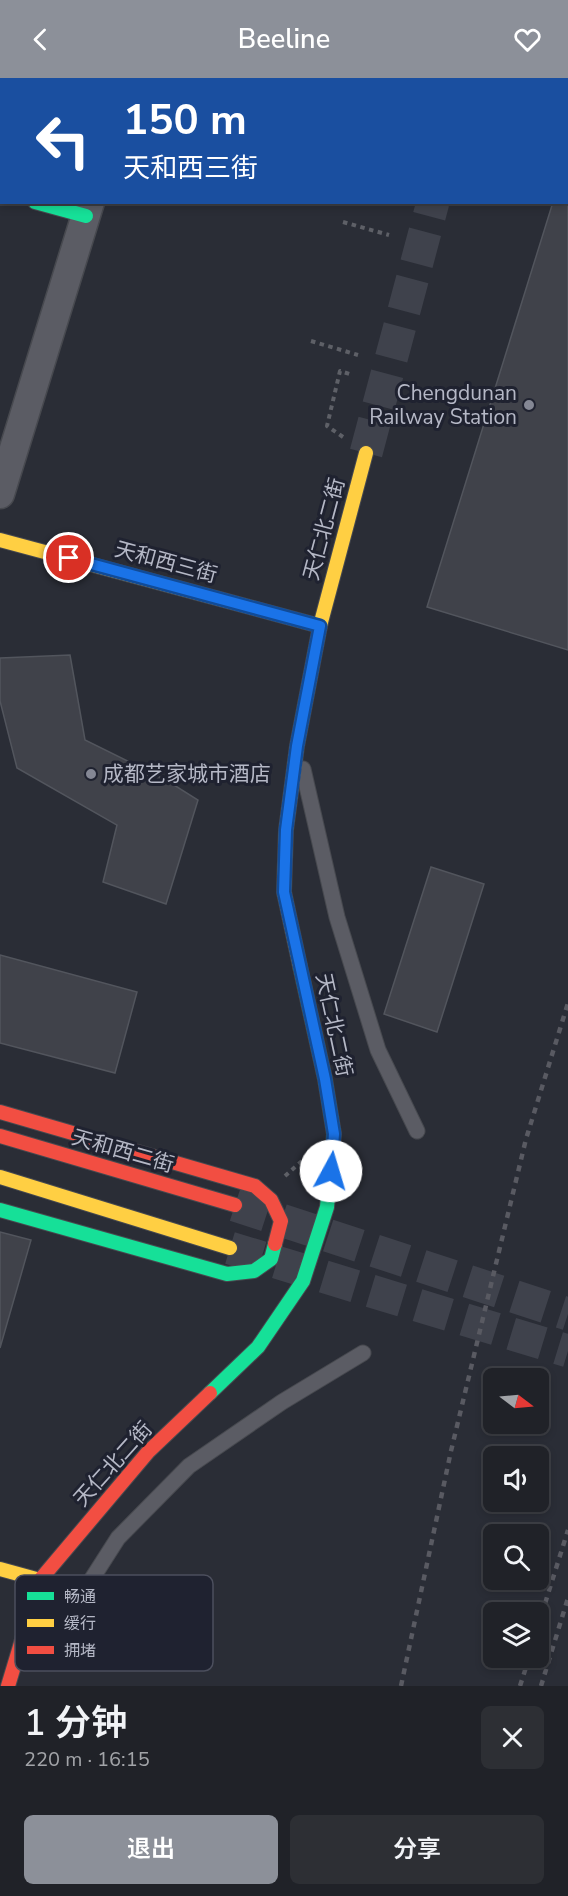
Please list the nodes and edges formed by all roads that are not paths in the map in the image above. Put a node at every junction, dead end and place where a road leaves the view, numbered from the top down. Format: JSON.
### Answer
{"nodes":[{"id":1,"x":50,"y":204,"type":"edge"},
{"id":2,"x":88,"y":209,"type":"edge"},
{"id":3,"x":366,"y":453,"type":"tunnel mouth"},
{"id":4,"x":0,"y":494,"type":"edge"},
{"id":5,"x":0,"y":540,"type":"edge"},
{"id":6,"x":320,"y":626,"type":"junction"},
{"id":7,"x":297,"y":746,"type":"junction"},
{"id":8,"x":0,"y":1112,"type":"edge"},
{"id":9,"x":417,"y":1131,"type":"dead end"},
{"id":10,"x":0,"y":1137,"type":"edge"},
{"id":11,"x":0,"y":1177,"type":"edge"},
{"id":12,"x":235,"y":1205,"type":"tunnel mouth"},
{"id":13,"x":0,"y":1210,"type":"edge"},
{"id":14,"x":230,"y":1248,"type":"tunnel mouth"},
{"id":15,"x":363,"y":1353,"type":"dead end"},
{"id":16,"x":0,"y":1569,"type":"edge"},
{"id":17,"x":22,"y":1575,"type":"edge"},
{"id":18,"x":44,"y":1575,"type":"edge"},
{"id":19,"x":94,"y":1575,"type":"edge"},
{"id":20,"x":15,"y":1663,"type":"edge"},
{"id":21,"x":8,"y":1686,"type":"edge"}],
"edges":[{"from":1,"to":2,"type":"street"},
{"from":2,"to":4,"type":"street"},
{"from":3,"to":6,"type":"street","name":"天仁北二街"},
{"from":5,"to":6,"type":"street","name":"天和西三街"},
{"from":6,"to":7,"type":"street","name":"天仁北二街"},
{"from":7,"to":9,"type":"lane"},
{"from":7,"to":18,"type":"street","name":"天仁北二街"},
{"from":8,"to":13,"type":"street"},
{"from":10,"to":12,"type":"street","name":"天和西二街"},
{"from":11,"to":14,"type":"street"},
{"from":15,"to":19,"type":"lane"},
{"from":16,"to":17,"type":"street"},
{"from":20,"to":21,"type":"street","name":"天仁北二街"}]}
